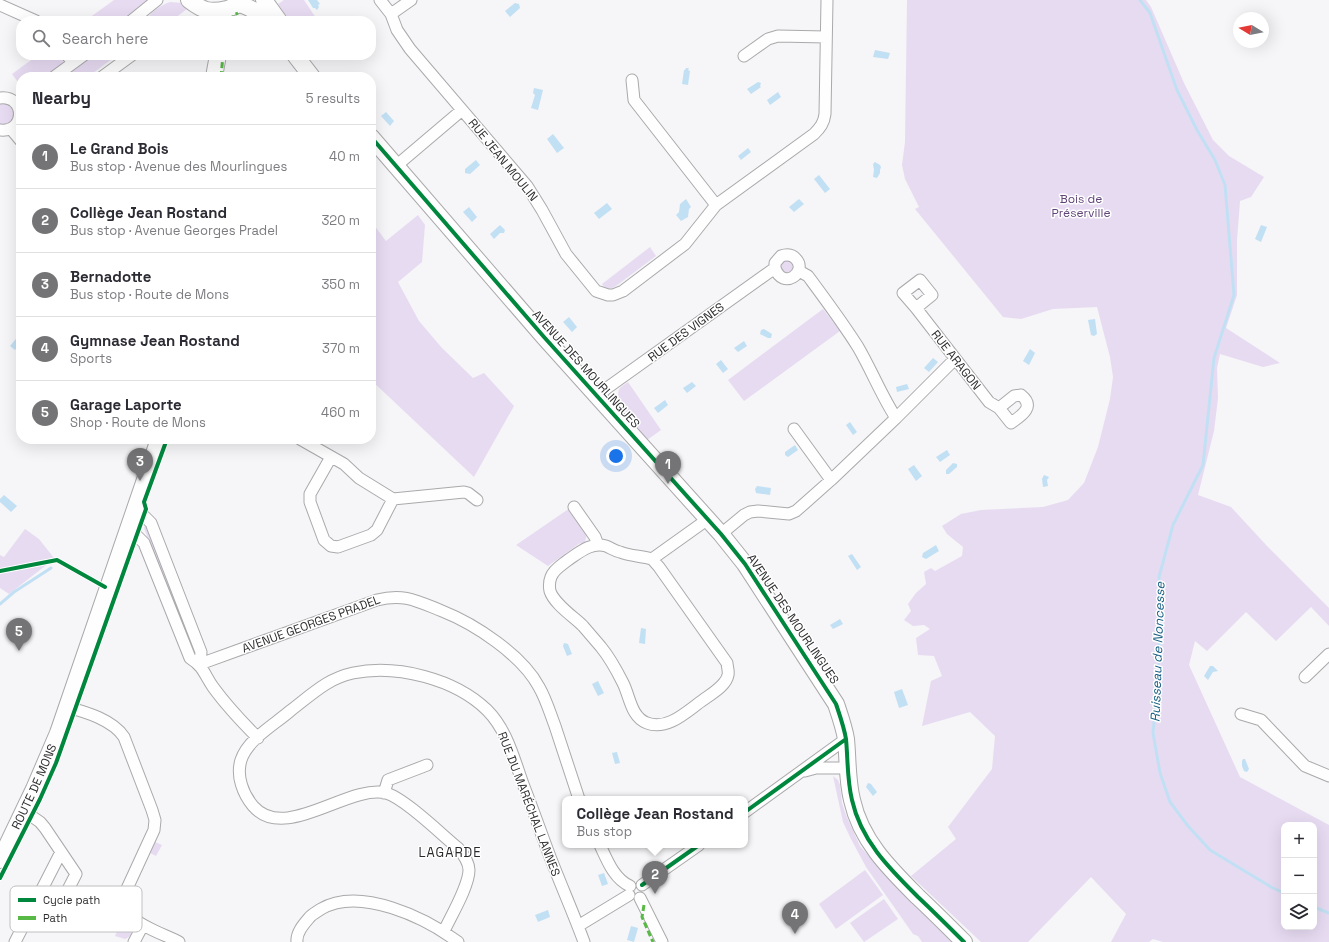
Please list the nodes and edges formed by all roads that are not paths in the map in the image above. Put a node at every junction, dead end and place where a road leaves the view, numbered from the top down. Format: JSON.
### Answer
{"nodes":[{"id":1,"x":189,"y":0,"type":"edge"},
{"id":2,"x":264,"y":0,"type":"edge"},
{"id":3,"x":380,"y":0,"type":"edge"},
{"id":4,"x":411,"y":0,"type":"edge"},
{"id":5,"x":827,"y":0,"type":"edge"},
{"id":6,"x":158,"y":1,"type":"edge"},
{"id":7,"x":0,"y":6,"type":"edge"},
{"id":8,"x":235,"y":8,"type":"edge"},
{"id":9,"x":391,"y":14,"type":"junction"},
{"id":10,"x":206,"y":15,"type":"edge"},
{"id":11,"x":24,"y":16,"type":"edge"},
{"id":12,"x":140,"y":16,"type":"edge"},
{"id":13,"x":263,"y":16,"type":"edge"},
{"id":14,"x":275,"y":16,"type":"edge"},
{"id":15,"x":826,"y":37,"type":"junction"},
{"id":16,"x":744,"y":56,"type":"dead end"},
{"id":17,"x":69,"y":60,"type":"edge"},
{"id":18,"x":125,"y":60,"type":"edge"},
{"id":19,"x":210,"y":60,"type":"edge"},
{"id":20,"x":217,"y":60,"type":"edge"},
{"id":21,"x":299,"y":60,"type":"edge"},
{"id":22,"x":309,"y":60,"type":"edge"},
{"id":23,"x":58,"y":72,"type":"edge"},
{"id":24,"x":109,"y":72,"type":"edge"},
{"id":25,"x":212,"y":72,"type":"edge"},
{"id":26,"x":213,"y":72,"type":"edge"},
{"id":27,"x":308,"y":72,"type":"edge"},
{"id":28,"x":317,"y":72,"type":"edge"},
{"id":29,"x":632,"y":80,"type":"dead end"},
{"id":30,"x":0,"y":98,"type":"edge"},
{"id":31,"x":16,"y":101,"type":"edge"},
{"id":32,"x":462,"y":110,"type":"junction"},
{"id":33,"x":16,"y":124,"type":"edge"},
{"id":34,"x":5,"y":130,"type":"edge"},
{"id":35,"x":16,"y":138,"type":"edge"},
{"id":36,"x":376,"y":143,"type":"edge"},
{"id":37,"x":396,"y":166,"type":"junction"},
{"id":38,"x":716,"y":205,"type":"junction"},
{"id":39,"x":775,"y":268,"type":"junction"},
{"id":40,"x":799,"y":271,"type":"junction"},
{"id":41,"x":916,"y":308,"type":"dead end"},
{"id":42,"x":955,"y":359,"type":"junction"},
{"id":43,"x":597,"y":397,"type":"junction"},
{"id":44,"x":999,"y":408,"type":"dead end"},
{"id":45,"x":896,"y":418,"type":"junction"},
{"id":46,"x":794,"y":429,"type":"dead end"},
{"id":47,"x":157,"y":444,"type":"edge"},
{"id":48,"x":309,"y":444,"type":"edge"},
{"id":49,"x":331,"y":457,"type":"junction"},
{"id":50,"x":831,"y":480,"type":"junction"},
{"id":51,"x":393,"y":499,"type":"junction"},
{"id":52,"x":477,"y":500,"type":"dead end"},
{"id":53,"x":574,"y":507,"type":"dead end"},
{"id":54,"x":135,"y":512,"type":"junction"},
{"id":55,"x":708,"y":520,"type":"junction"},
{"id":56,"x":127,"y":533,"type":"junction"},
{"id":57,"x":722,"y":534,"type":"junction"},
{"id":58,"x":598,"y":545,"type":"junction"},
{"id":59,"x":652,"y":559,"type":"junction"},
{"id":60,"x":1329,"y":654,"type":"edge"},
{"id":61,"x":200,"y":664,"type":"junction"},
{"id":62,"x":1305,"y":676,"type":"dead end"},
{"id":63,"x":67,"y":707,"type":"junction"},
{"id":64,"x":1241,"y":714,"type":"dead end"},
{"id":65,"x":258,"y":738,"type":"junction"},
{"id":66,"x":846,"y":739,"type":"junction"},
{"id":67,"x":427,"y":765,"type":"dead end"},
{"id":68,"x":847,"y":768,"type":"junction"},
{"id":69,"x":801,"y":773,"type":"junction"},
{"id":70,"x":1329,"y":776,"type":"edge"},
{"id":71,"x":384,"y":793,"type":"junction"},
{"id":72,"x":578,"y":796,"type":"edge"},
{"id":73,"x":748,"y":810,"type":"edge"},
{"id":74,"x":24,"y":811,"type":"junction"},
{"id":75,"x":602,"y":848,"type":"edge"},
{"id":76,"x":695,"y":848,"type":"edge"},
{"id":77,"x":61,"y":852,"type":"junction"},
{"id":78,"x":0,"y":860,"type":"edge"},
{"id":79,"x":43,"y":886,"type":"edge"},
{"id":80,"x":70,"y":886,"type":"edge"},
{"id":81,"x":128,"y":886,"type":"edge"},
{"id":82,"x":633,"y":893,"type":"junction"},
{"id":83,"x":143,"y":925,"type":"edge"},
{"id":84,"x":578,"y":926,"type":"junction"},
{"id":85,"x":444,"y":931,"type":"junction"},
{"id":86,"x":20,"y":932,"type":"edge"},
{"id":87,"x":139,"y":932,"type":"edge"},
{"id":88,"x":15,"y":942,"type":"edge"},
{"id":89,"x":134,"y":942,"type":"edge"},
{"id":90,"x":180,"y":942,"type":"edge"},
{"id":91,"x":297,"y":942,"type":"edge"},
{"id":92,"x":458,"y":942,"type":"edge"},
{"id":93,"x":584,"y":942,"type":"edge"},
{"id":94,"x":662,"y":942,"type":"edge"},
{"id":95,"x":964,"y":942,"type":"edge"}],
"edges":[{"from":1,"to":10,"type":"street"},
{"from":2,"to":14,"type":"street"},
{"from":3,"to":9,"type":"street","name":"RUE JEAN MOULIN"},
{"from":4,"to":9,"type":"street"},
{"from":5,"to":15,"type":"street","name":"RUE JEAN MOULIN"},
{"from":6,"to":12,"type":"street"},
{"from":7,"to":11,"type":"street"},
{"from":8,"to":10,"type":"street"},
{"from":8,"to":13,"type":"street"},
{"from":9,"to":32,"type":"street","name":"RUE JEAN MOULIN"},
{"from":15,"to":16,"type":"street"},
{"from":15,"to":38,"type":"street","name":"RUE JEAN MOULIN"},
{"from":17,"to":23,"type":"street"},
{"from":18,"to":24,"type":"street"},
{"from":19,"to":25,"type":"street"},
{"from":20,"to":26,"type":"street"},
{"from":21,"to":27,"type":"street"},
{"from":22,"to":28,"type":"street"},
{"from":29,"to":38,"type":"street"},
{"from":30,"to":31,"type":"street"},
{"from":32,"to":37,"type":"street"},
{"from":32,"to":38,"type":"street","name":"RUE JEAN MOULIN"},
{"from":33,"to":34,"type":"street"},
{"from":34,"to":35,"type":"street"},
{"from":36,"to":37,"type":"street","name":"AVENUE DES MOURLINGUES"},
{"from":37,"to":43,"type":"street","name":"AVENUE DES MOURLINGUES"},
{"from":39,"to":40,"type":"street"},
{"from":39,"to":40,"type":"street","name":"RUE DES VIGNES"},
{"from":39,"to":43,"type":"street","name":"RUE DES VIGNES"},
{"from":40,"to":45,"type":"street","name":"RUE DES VIGNES"},
{"from":41,"to":42,"type":"street","name":"RUE ARAGON"},
{"from":42,"to":44,"type":"street","name":"RUE ARAGON"},
{"from":42,"to":45,"type":"street"},
{"from":43,"to":55,"type":"street","name":"AVENUE DES MOURLINGUES"},
{"from":45,"to":50,"type":"street"},
{"from":46,"to":50,"type":"street"},
{"from":47,"to":54,"type":"street","name":"ROUTE DE MONS"},
{"from":48,"to":49,"type":"street"},
{"from":49,"to":51,"type":"street"},
{"from":49,"to":51,"type":"street"},
{"from":50,"to":57,"type":"street"},
{"from":51,"to":52,"type":"street"},
{"from":53,"to":58,"type":"street"},
{"from":54,"to":56,"type":"street","name":"ROUTE DE MONS"},
{"from":54,"to":61,"type":"street"},
{"from":55,"to":57,"type":"street","name":"AVENUE DES MOURLINGUES"},
{"from":55,"to":59,"type":"street"},
{"from":56,"to":61,"type":"street"},
{"from":56,"to":63,"type":"street","name":"ROUTE DE MONS"},
{"from":57,"to":66,"type":"street","name":"AVENUE DES MOURLINGUES"},
{"from":58,"to":59,"type":"street"},
{"from":58,"to":59,"type":"street"},
{"from":60,"to":62,"type":"street"},
{"from":61,"to":65,"type":"street"},
{"from":61,"to":72,"type":"street","name":"AVENUE GEORGES PRADEL"},
{"from":63,"to":74,"type":"street","name":"ROUTE DE MONS"},
{"from":63,"to":81,"type":"street"},
{"from":64,"to":70,"type":"street"},
{"from":65,"to":71,"type":"street","name":"RUE DU MARÉCHAL LANNES"},
{"from":65,"to":84,"type":"street","name":"RUE DU MARÉCHAL LANNES"},
{"from":66,"to":68,"type":"street","name":"AVENUE DES MOURLINGUES"},
{"from":66,"to":69,"type":"street"},
{"from":67,"to":71,"type":"street"},
{"from":68,"to":69,"type":"street"},
{"from":68,"to":95,"type":"street","name":"AVENUE DES MOURLINGUES"},
{"from":69,"to":73,"type":"street"},
{"from":71,"to":85,"type":"street"},
{"from":74,"to":77,"type":"street"},
{"from":74,"to":78,"type":"street","name":"ROUTE DE MONS"},
{"from":75,"to":82,"type":"street"},
{"from":76,"to":82,"type":"street"},
{"from":77,"to":79,"type":"street"},
{"from":77,"to":80,"type":"street"},
{"from":82,"to":84,"type":"street"},
{"from":82,"to":94,"type":"street"},
{"from":83,"to":90,"type":"street"},
{"from":84,"to":93,"type":"street","name":"RUE DU MARÉCHAL LANNES"},
{"from":85,"to":91,"type":"street"},
{"from":85,"to":92,"type":"street"},
{"from":86,"to":88,"type":"street"},
{"from":87,"to":89,"type":"street"}]}
